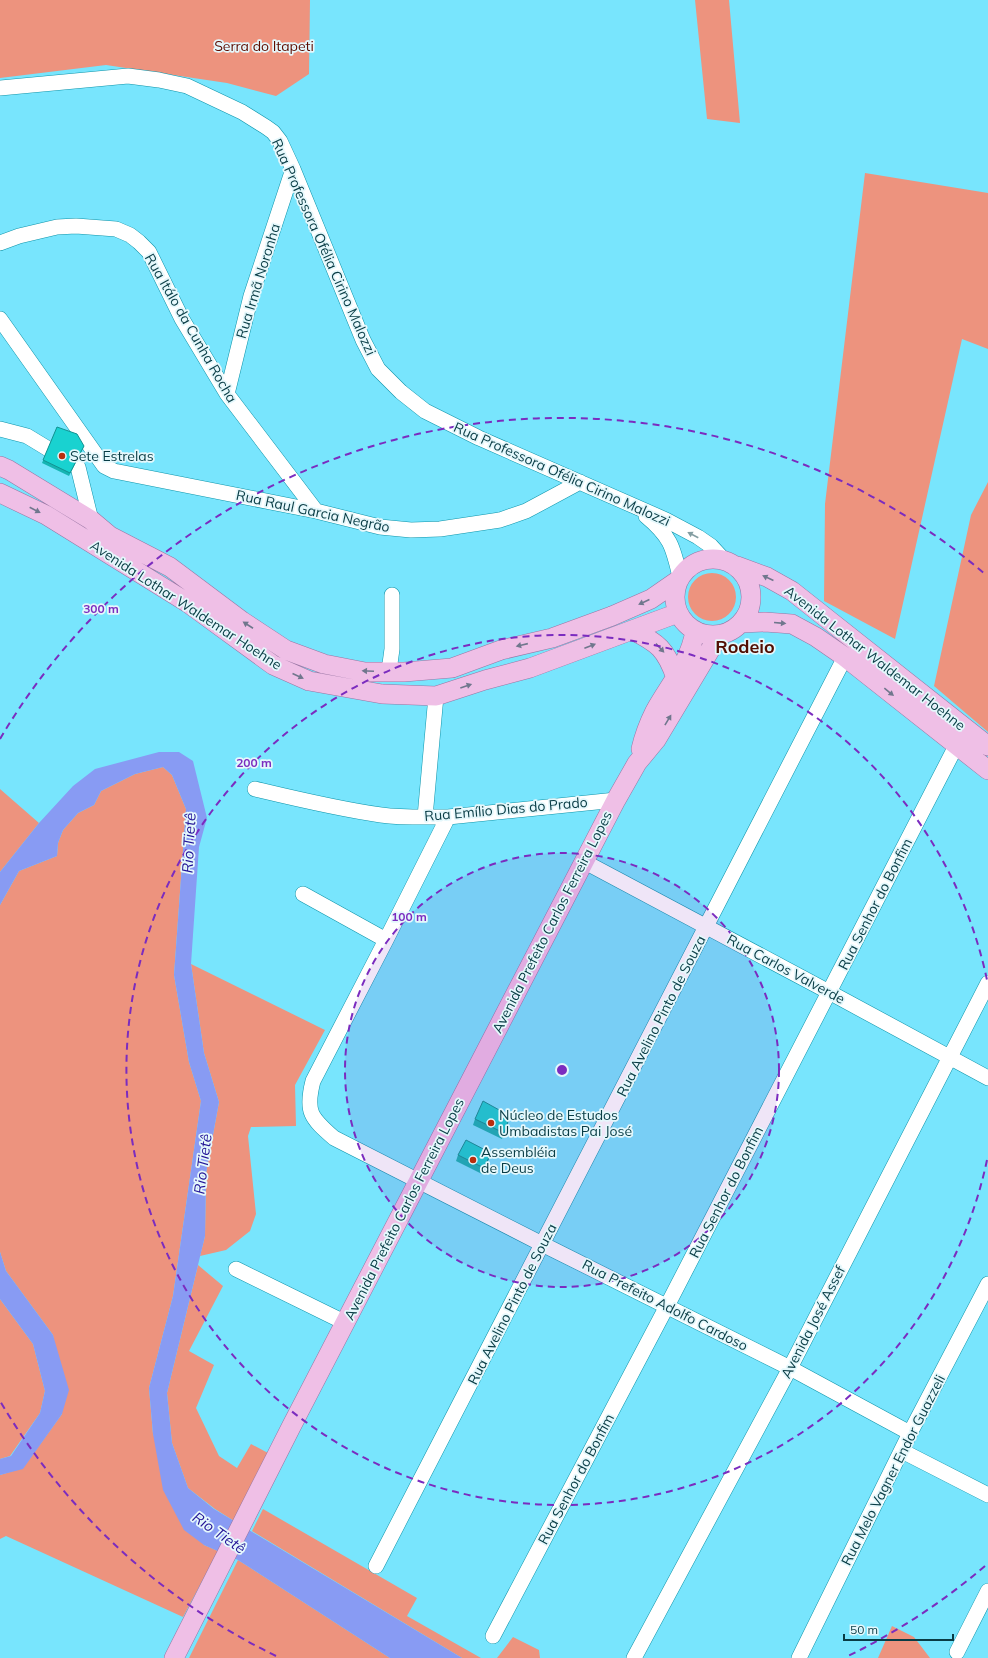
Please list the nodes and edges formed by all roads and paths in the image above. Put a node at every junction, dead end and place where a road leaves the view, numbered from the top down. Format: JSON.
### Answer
{"nodes":[{"id":1,"x":0,"y":88,"type":"edge"},
{"id":2,"x":293,"y":169,"type":"junction"},
{"id":3,"x":0,"y":243,"type":"edge"},
{"id":4,"x":0,"y":320,"type":"edge"},
{"id":5,"x":226,"y":394,"type":"junction"},
{"id":6,"x":0,"y":429,"type":"edge"},
{"id":7,"x":3,"y":464,"type":"edge"},
{"id":8,"x":580,"y":482,"type":"junction"},
{"id":9,"x":0,"y":493,"type":"edge"},
{"id":10,"x":632,"y":506,"type":"junction"},
{"id":11,"x":316,"y":511,"type":"junction"},
{"id":12,"x":91,"y":520,"type":"junction"},
{"id":13,"x":730,"y":563,"type":"junction"},
{"id":14,"x":678,"y":579,"type":"junction"},
{"id":15,"x":392,"y":595,"type":"dead end"},
{"id":16,"x":678,"y":613,"type":"junction"},
{"id":17,"x":741,"y":623,"type":"junction"},
{"id":18,"x":632,"y":630,"type":"junction"},
{"id":19,"x":695,"y":631,"type":"junction"},
{"id":20,"x":720,"y":635,"type":"junction"},
{"id":21,"x":845,"y":657,"type":"junction"},
{"id":22,"x":390,"y":671,"type":"junction"},
{"id":23,"x":676,"y":678,"type":"junction"},
{"id":24,"x":436,"y":696,"type":"junction"},
{"id":25,"x":956,"y":746,"type":"junction"},
{"id":26,"x":988,"y":746,"type":"edge"},
{"id":27,"x":637,"y":762,"type":"junction"},
{"id":28,"x":988,"y":770,"type":"edge"},
{"id":29,"x":255,"y":789,"type":"dead end"},
{"id":30,"x":616,"y":800,"type":"junction"},
{"id":31,"x":424,"y":817,"type":"junction"},
{"id":32,"x":448,"y":817,"type":"junction"},
{"id":33,"x":583,"y":861,"type":"junction"},
{"id":34,"x":302,"y":894,"type":"dead end"},
{"id":35,"x":707,"y":928,"type":"junction"},
{"id":36,"x":386,"y":940,"type":"junction"},
{"id":37,"x":988,"y":983,"type":"edge"},
{"id":38,"x":830,"y":992,"type":"junction"},
{"id":39,"x":949,"y":1058,"type":"junction"},
{"id":40,"x":988,"y":1078,"type":"edge"},
{"id":41,"x":417,"y":1181,"type":"junction"},
{"id":42,"x":542,"y":1244,"type":"junction"},
{"id":43,"x":236,"y":1269,"type":"dead end"},
{"id":44,"x":988,"y":1284,"type":"edge"},
{"id":45,"x":667,"y":1306,"type":"junction"},
{"id":46,"x":346,"y":1323,"type":"junction"},
{"id":47,"x":790,"y":1368,"type":"junction"},
{"id":48,"x":910,"y":1433,"type":"junction"},
{"id":49,"x":902,"y":1452,"type":"junction"},
{"id":50,"x":988,"y":1495,"type":"edge"},
{"id":51,"x":376,"y":1566,"type":"dead end"},
{"id":52,"x":988,"y":1591,"type":"edge"},
{"id":53,"x":493,"y":1636,"type":"dead end"},
{"id":54,"x":956,"y":1652,"type":"dead end"},
{"id":55,"x":174,"y":1658,"type":"edge"},
{"id":56,"x":634,"y":1658,"type":"edge"},
{"id":57,"x":799,"y":1658,"type":"edge"}],
"edges":[{"from":1,"to":2,"type":"street","name":"Rua Professora Ofélia Cirino Malozzi"},
{"from":2,"to":5,"type":"street","name":"Rua Irmã Noronha"},
{"from":2,"to":8,"type":"street","name":"Rua Professora Ofélia Cirino Malozzi"},
{"from":3,"to":5,"type":"street","name":"Rua Itálo da Cunha Rocha"},
{"from":4,"to":11,"type":"street","name":"Rua Raul Garcia Negrão"},
{"from":5,"to":11,"type":"street","name":"Rua Itálo da Cunha Rocha"},
{"from":6,"to":12,"type":"street"},
{"from":7,"to":12,"type":"main road","name":"Avenida Lothar Waldemar Hoehne"},
{"from":8,"to":10,"type":"street","name":"Rua Professora Ofélia Cirino Malozzi"},
{"from":8,"to":11,"type":"street","name":"Rua Raul Garcia Negrão"},
{"from":9,"to":24,"type":"main road","name":"Avenida Lothar Waldemar Hoehne","one_way":true},
{"from":13,"to":10,"type":"street","name":"Rua Professora Ofélia Cirino Malozzi","one_way":true},
{"from":10,"to":14,"type":"street"},
{"from":22,"to":12,"type":"main road","name":"Avenida Lothar Waldemar Hoehne","one_way":true},
{"from":13,"to":14,"type":"main road"},
{"from":13,"to":17,"type":"main road"},
{"from":26,"to":13,"type":"main road","name":"Avenida Lothar Waldemar Hoehne","one_way":true},
{"from":14,"to":16,"type":"main road"},
{"from":14,"to":22,"type":"main road","name":"Avenida Lothar Waldemar Hoehne","one_way":true},
{"from":15,"to":22,"type":"street"},
{"from":16,"to":18,"type":"main road","name":"Avenida Lothar Waldemar Hoehne"},
{"from":16,"to":19,"type":"main road"},
{"from":17,"to":20,"type":"main road"},
{"from":17,"to":21,"type":"main road","name":"Avenida Lothar Waldemar Hoehne","one_way":true},
{"from":18,"to":23,"type":"main road","one_way":true},
{"from":24,"to":18,"type":"main road","name":"Avenida Lothar Waldemar Hoehne","one_way":true},
{"from":19,"to":20,"type":"main road"},
{"from":19,"to":23,"type":"main road","name":"Avenida Prefeito Carlos Ferreira Lopes"},
{"from":27,"to":20,"type":"main road","name":"Avenida Prefeito Carlos Ferreira Lopes","one_way":true},
{"from":21,"to":25,"type":"main road","name":"Avenida Lothar Waldemar Hoehne","one_way":true},
{"from":21,"to":35,"type":"street","name":"Rua Avelino Pinto de Souza"},
{"from":23,"to":27,"type":"main road","name":"Avenida Prefeito Carlos Ferreira Lopes"},
{"from":24,"to":31,"type":"street"},
{"from":25,"to":28,"type":"main road","name":"Avenida Lothar Waldemar Hoehne"},
{"from":25,"to":38,"type":"street","name":"Rua Senhor do Bonfim"},
{"from":27,"to":30,"type":"main road","name":"Avenida Prefeito Carlos Ferreira Lopes"},
{"from":29,"to":31,"type":"street","name":"Rua Emílio Dias do Prado"},
{"from":30,"to":32,"type":"street","name":"Rua Emílio Dias do Prado"},
{"from":30,"to":33,"type":"main road","name":"Avenida Prefeito Carlos Ferreira Lopes"},
{"from":31,"to":32,"type":"street","name":"Rua Emílio Dias do Prado"},
{"from":32,"to":36,"type":"street","name":"Rua Prefeito Adolfo Cardoso"},
{"from":33,"to":35,"type":"street","name":"Rua Carlos Valverde"},
{"from":33,"to":41,"type":"main road","name":"Avenida Prefeito Carlos Ferreira Lopes"},
{"from":34,"to":36,"type":"street"},
{"from":35,"to":38,"type":"street","name":"Rua Carlos Valverde"},
{"from":35,"to":42,"type":"street","name":"Rua Avelino Pinto de Souza"},
{"from":36,"to":41,"type":"street","name":"Rua Prefeito Adolfo Cardoso"},
{"from":37,"to":39,"type":"street","name":"Avenida José Assef"},
{"from":38,"to":39,"type":"street","name":"Rua Carlos Valverde"},
{"from":38,"to":45,"type":"street","name":"Rua Senhor do Bonfim"},
{"from":39,"to":40,"type":"street","name":"Rua Carlos Valverde"},
{"from":39,"to":47,"type":"street","name":"Avenida José Assef"},
{"from":41,"to":42,"type":"street","name":"Rua Prefeito Adolfo Cardoso"},
{"from":41,"to":46,"type":"main road","name":"Avenida Prefeito Carlos Ferreira Lopes"},
{"from":42,"to":45,"type":"street","name":"Rua Prefeito Adolfo Cardoso"},
{"from":42,"to":51,"type":"street","name":"Rua Avelino Pinto de Souza"},
{"from":43,"to":46,"type":"street"},
{"from":44,"to":48,"type":"street","name":"Rua Melo Vagner Endor Guazzeli"},
{"from":45,"to":47,"type":"street","name":"Rua Prefeito Adolfo Cardoso"},
{"from":45,"to":53,"type":"street","name":"Rua Senhor do Bonfim"},
{"from":46,"to":55,"type":"main road","name":"Avenida Prefeito Carlos Ferreira Lopes"},
{"from":47,"to":48,"type":"street","name":"Rua Prefeito Adolfo Cardoso"},
{"from":47,"to":56,"type":"street","name":"Avenida José Assef"},
{"from":48,"to":49,"type":"street","name":"Rua Melo Vagner Endor Guazzeli"},
{"from":49,"to":50,"type":"street"},
{"from":49,"to":57,"type":"street","name":"Rua Melo Vagner Endor Guazzeli"},
{"from":52,"to":54,"type":"street"}]}
